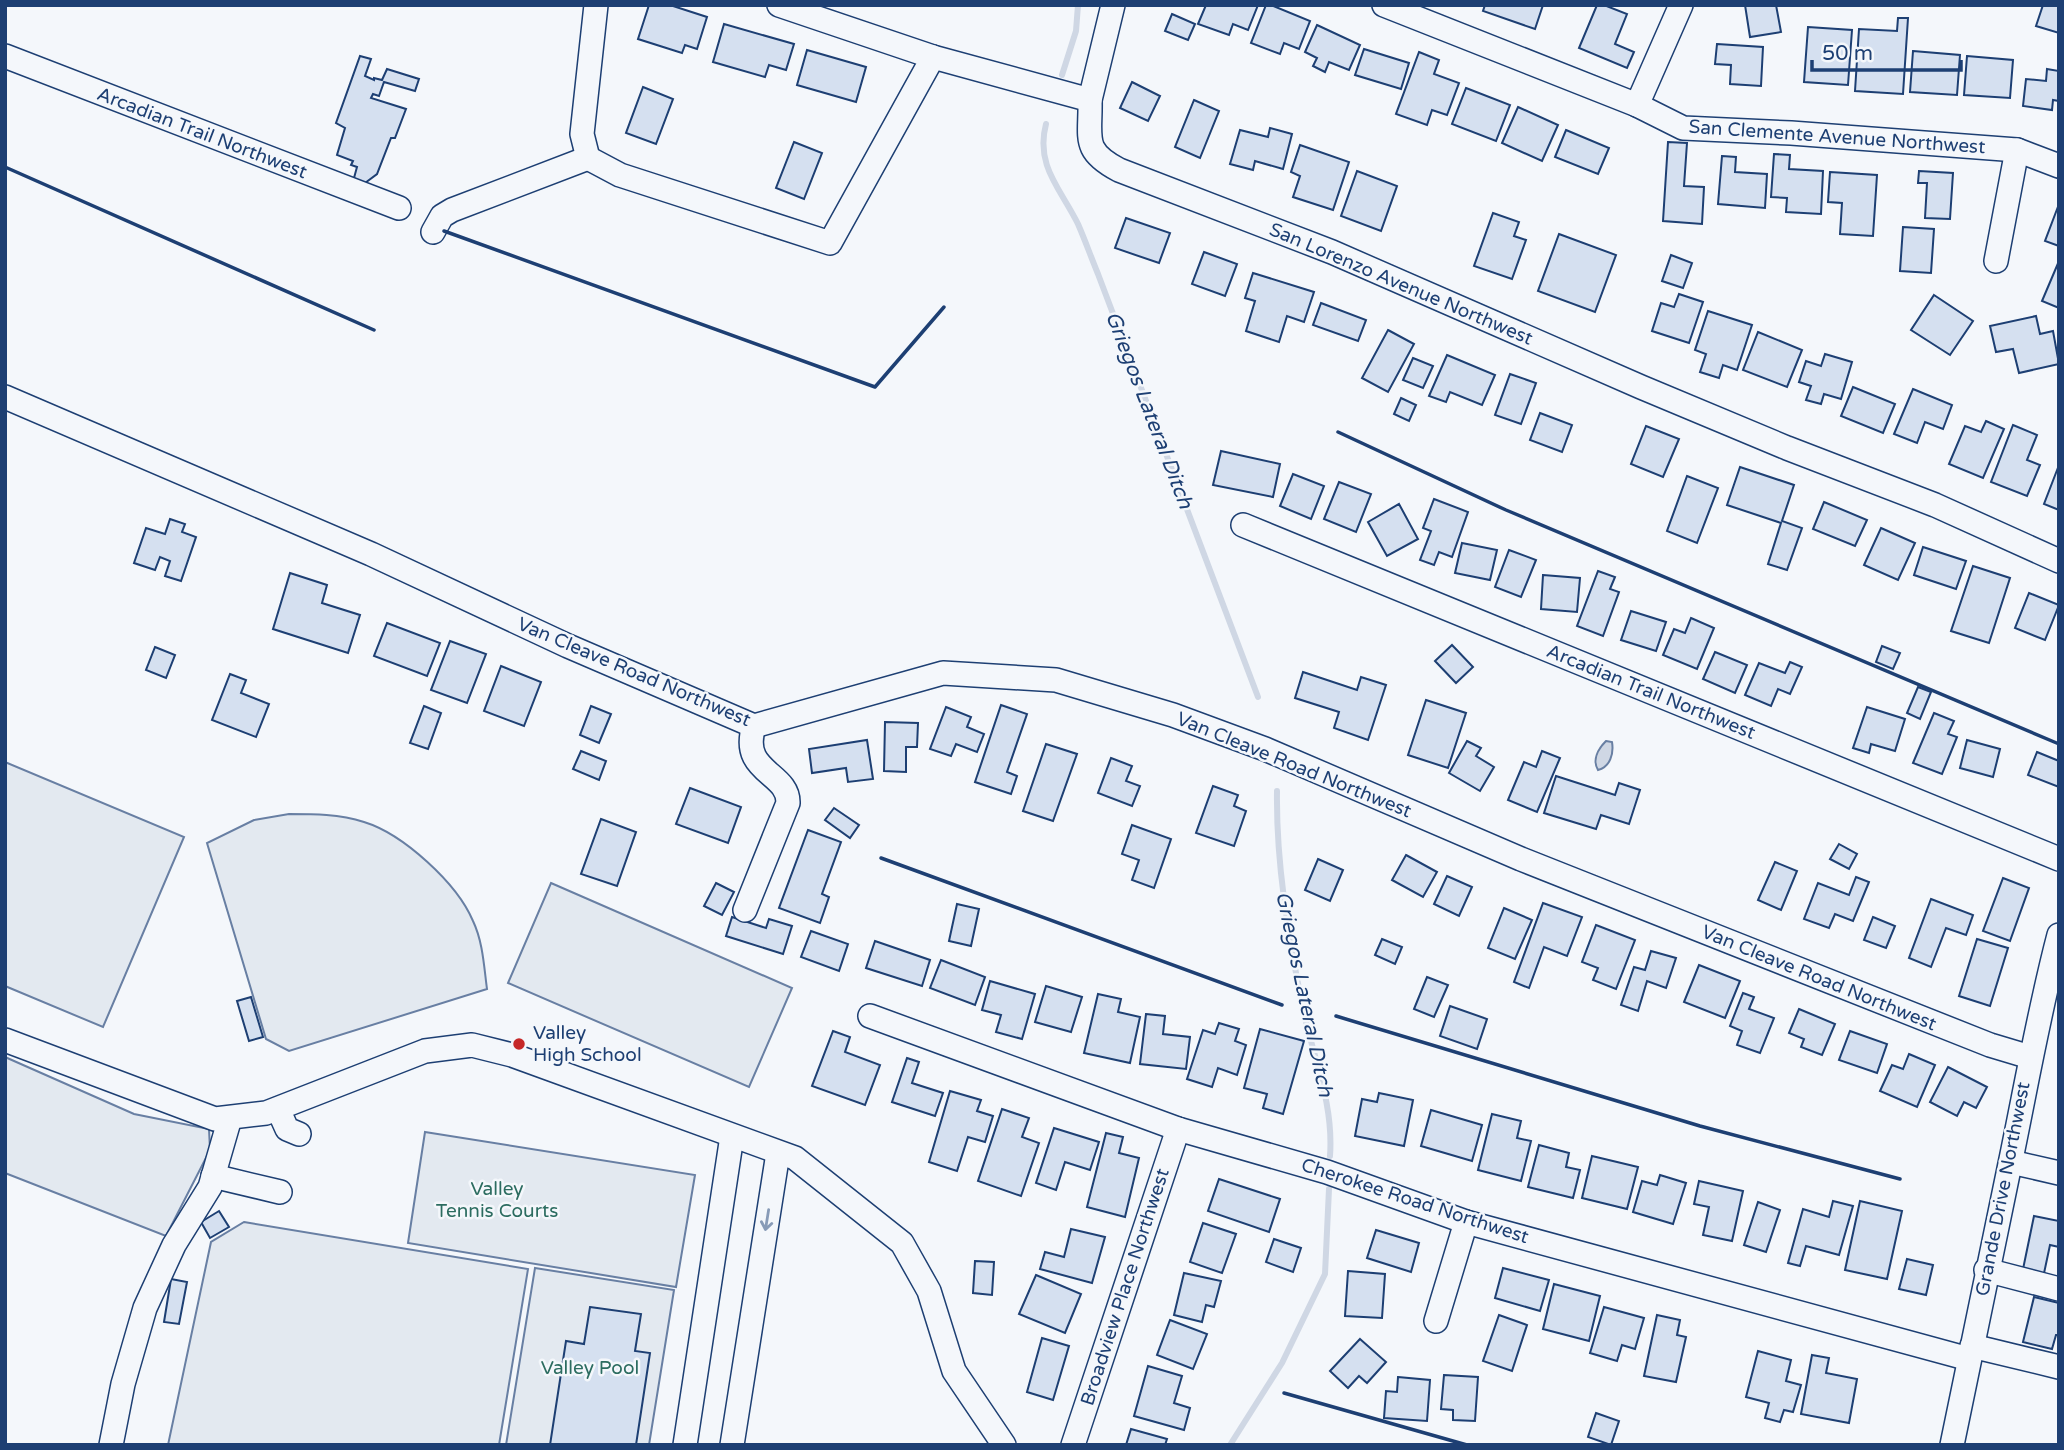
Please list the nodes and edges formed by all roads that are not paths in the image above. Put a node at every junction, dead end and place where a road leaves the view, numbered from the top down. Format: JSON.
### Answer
{"nodes":[{"id":1,"x":596,"y":5,"type":"edge"},
{"id":2,"x":779,"y":5,"type":"edge"},
{"id":3,"x":1113,"y":5,"type":"edge"},
{"id":4,"x":1384,"y":5,"type":"edge"},
{"id":5,"x":1681,"y":5,"type":"edge"},
{"id":6,"x":1433,"y":14,"type":"edge"},
{"id":7,"x":5,"y":56,"type":"edge"},
{"id":8,"x":933,"y":57,"type":"junction"},
{"id":9,"x":1090,"y":100,"type":"junction"},
{"id":10,"x":1637,"y":105,"type":"junction"},
{"id":11,"x":2017,"y":150,"type":"junction"},
{"id":12,"x":588,"y":158,"type":"junction"},
{"id":13,"x":2059,"y":166,"type":"edge"},
{"id":14,"x":399,"y":208,"type":"dead end"},
{"id":15,"x":433,"y":232,"type":"dead end"},
{"id":16,"x":1996,"y":261,"type":"dead end"},
{"id":17,"x":5,"y":397,"type":"edge"},
{"id":18,"x":1243,"y":525,"type":"dead end"},
{"id":19,"x":2059,"y":561,"type":"edge"},
{"id":20,"x":754,"y":726,"type":"junction"},
{"id":21,"x":2059,"y":859,"type":"edge"},
{"id":22,"x":745,"y":910,"type":"dead end"},
{"id":23,"x":2057,"y":947,"type":"edge"},
{"id":24,"x":870,"y":1016,"type":"dead end"},
{"id":25,"x":5,"y":1040,"type":"edge"},
{"id":26,"x":2030,"y":1057,"type":"junction"},
{"id":27,"x":278,"y":1108,"type":"junction"},
{"id":28,"x":230,"y":1118,"type":"junction"},
{"id":29,"x":1178,"y":1129,"type":"junction"},
{"id":30,"x":299,"y":1134,"type":"dead end"},
{"id":31,"x":732,"y":1136,"type":"junction"},
{"id":32,"x":778,"y":1153,"type":"junction"},
{"id":33,"x":2011,"y":1162,"type":"junction"},
{"id":34,"x":2059,"y":1173,"type":"edge"},
{"id":35,"x":213,"y":1176,"type":"junction"},
{"id":36,"x":280,"y":1192,"type":"dead end"},
{"id":37,"x":1466,"y":1222,"type":"junction"},
{"id":38,"x":1986,"y":1270,"type":"junction"},
{"id":39,"x":2059,"y":1289,"type":"edge"},
{"id":40,"x":1436,"y":1321,"type":"dead end"},
{"id":41,"x":1970,"y":1352,"type":"junction"},
{"id":42,"x":2059,"y":1367,"type":"edge"},
{"id":43,"x":111,"y":1445,"type":"edge"},
{"id":44,"x":685,"y":1445,"type":"edge"},
{"id":45,"x":732,"y":1445,"type":"edge"},
{"id":46,"x":1004,"y":1445,"type":"edge"},
{"id":47,"x":1073,"y":1445,"type":"edge"},
{"id":48,"x":1952,"y":1445,"type":"edge"}],
"edges":[{"from":1,"to":12,"type":"street"},
{"from":2,"to":8,"type":"street"},
{"from":3,"to":9,"type":"street"},
{"from":4,"to":6,"type":"street","name":"San Clemente Avenue Northwest"},
{"from":5,"to":10,"type":"street"},
{"from":6,"to":10,"type":"street","name":"San Clemente Avenue Northwest"},
{"from":7,"to":14,"type":"street","name":"Arcadian Trail Northwest"},
{"from":8,"to":9,"type":"street"},
{"from":8,"to":12,"type":"street"},
{"from":9,"to":19,"type":"street","name":"San Lorenzo Avenue Northwest"},
{"from":10,"to":11,"type":"street","name":"San Clemente Avenue Northwest"},
{"from":11,"to":13,"type":"street","name":"San Clemente Avenue Northwest"},
{"from":11,"to":16,"type":"street"},
{"from":12,"to":15,"type":"street"},
{"from":17,"to":20,"type":"street","name":"Van Cleave Road Northwest"},
{"from":18,"to":21,"type":"street","name":"Arcadian Trail Northwest"},
{"from":20,"to":22,"type":"street"},
{"from":20,"to":26,"type":"street","name":"Van Cleave Road Northwest"},
{"from":23,"to":26,"type":"street","name":"Grande Drive Northwest"},
{"from":24,"to":29,"type":"street","name":"Cherokee Road Northwest"},
{"from":25,"to":28,"type":"street"},
{"from":26,"to":33,"type":"street","name":"Grande Drive Northwest"},
{"from":27,"to":28,"type":"street"},
{"from":27,"to":30,"type":"street"},
{"from":27,"to":31,"type":"street"},
{"from":28,"to":35,"type":"street"},
{"from":29,"to":37,"type":"street","name":"Cherokee Road Northwest"},
{"from":29,"to":47,"type":"street","name":"Broadview Place Northwest"},
{"from":31,"to":32,"type":"street"},
{"from":31,"to":44,"type":"street"},
{"from":32,"to":45,"type":"street","one_way":true},
{"from":32,"to":46,"type":"street"},
{"from":33,"to":34,"type":"street"},
{"from":33,"to":38,"type":"street","name":"Grande Drive Northwest"},
{"from":35,"to":36,"type":"street"},
{"from":35,"to":43,"type":"street"},
{"from":37,"to":40,"type":"street"},
{"from":37,"to":41,"type":"street","name":"Cherokee Road Northwest"},
{"from":38,"to":39,"type":"street"},
{"from":38,"to":41,"type":"street","name":"Grande Drive Northwest"},
{"from":41,"to":42,"type":"street","name":"Cherokee Road Northwest"},
{"from":41,"to":48,"type":"street","name":"Grande Drive Northwest"}]}
